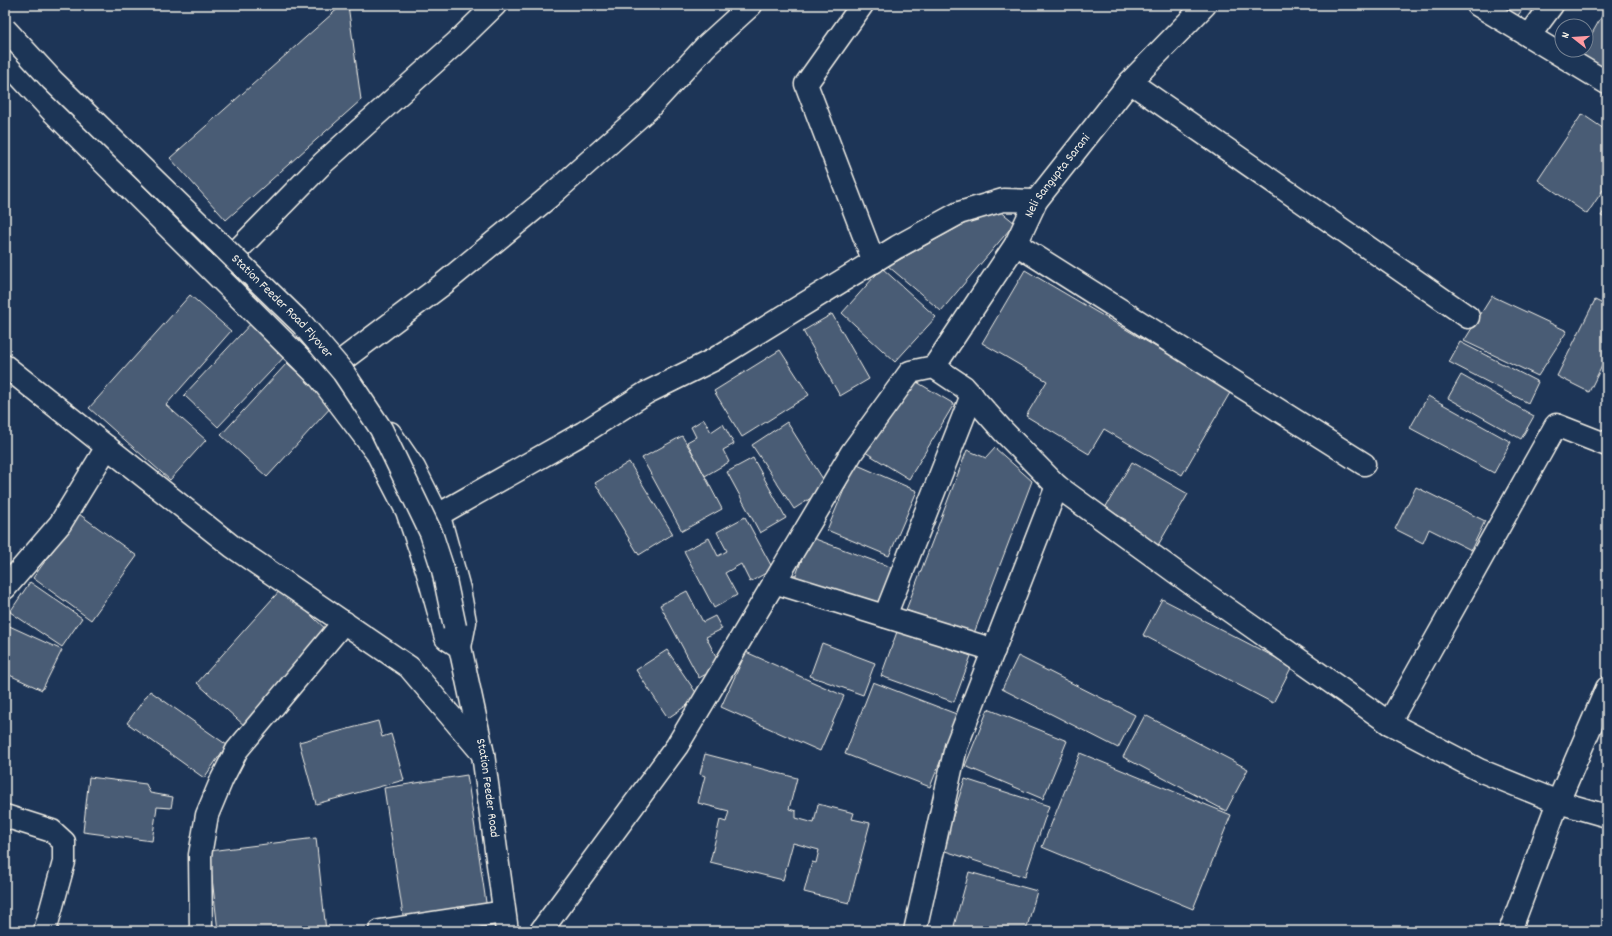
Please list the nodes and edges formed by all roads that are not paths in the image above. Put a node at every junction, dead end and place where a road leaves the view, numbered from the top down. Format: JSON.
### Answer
{"nodes":[{"id":1,"x":495,"y":5,"type":"edge"},
{"id":2,"x":751,"y":5,"type":"edge"},
{"id":3,"x":862,"y":5,"type":"edge"},
{"id":4,"x":1206,"y":5,"type":"edge"},
{"id":5,"x":1478,"y":5,"type":"edge"},
{"id":6,"x":1552,"y":5,"type":"edge"},
{"id":7,"x":5,"y":19,"type":"edge"},
{"id":8,"x":5,"y":29,"type":"edge"},
{"id":9,"x":1529,"y":36,"type":"junction"},
{"id":10,"x":5,"y":60,"type":"edge"},
{"id":11,"x":1130,"y":82,"type":"junction"},
{"id":12,"x":1607,"y":83,"type":"edge"},
{"id":13,"x":1036,"y":201,"type":"junction"},
{"id":14,"x":1016,"y":244,"type":"junction"},
{"id":15,"x":236,"y":252,"type":"junction"},
{"id":16,"x":874,"y":262,"type":"junction"},
{"id":17,"x":216,"y":272,"type":"junction"},
{"id":18,"x":1468,"y":317,"type":"dead end"},
{"id":19,"x":341,"y":361,"type":"junction"},
{"id":20,"x":5,"y":366,"type":"edge"},
{"id":21,"x":934,"y":367,"type":"junction"},
{"id":22,"x":321,"y":379,"type":"junction"},
{"id":23,"x":972,"y":395,"type":"junction"},
{"id":24,"x":1607,"y":445,"type":"edge"},
{"id":25,"x":107,"y":447,"type":"junction"},
{"id":26,"x":1364,"y":464,"type":"dead end"},
{"id":27,"x":1057,"y":486,"type":"junction"},
{"id":28,"x":438,"y":515,"type":"junction"},
{"id":29,"x":774,"y":582,"type":"junction"},
{"id":30,"x":5,"y":588,"type":"edge"},
{"id":31,"x":885,"y":616,"type":"junction"},
{"id":32,"x":344,"y":622,"type":"junction"},
{"id":33,"x":458,"y":637,"type":"junction"},
{"id":34,"x":994,"y":650,"type":"junction"},
{"id":35,"x":1607,"y":688,"type":"edge"},
{"id":36,"x":1389,"y":723,"type":"junction"},
{"id":37,"x":483,"y":754,"type":"junction"},
{"id":38,"x":1558,"y":802,"type":"junction"},
{"id":39,"x":5,"y":816,"type":"edge"},
{"id":40,"x":1607,"y":816,"type":"edge"},
{"id":41,"x":505,"y":921,"type":"edge"},
{"id":42,"x":45,"y":931,"type":"edge"},
{"id":43,"x":201,"y":931,"type":"edge"},
{"id":44,"x":380,"y":931,"type":"edge"},
{"id":45,"x":541,"y":931,"type":"edge"},
{"id":46,"x":915,"y":931,"type":"edge"},
{"id":47,"x":1510,"y":931,"type":"edge"}],
"edges":[{"from":1,"to":15,"type":"street"},
{"from":2,"to":19,"type":"street"},
{"from":3,"to":16,"type":"street"},
{"from":4,"to":11,"type":"street","name":"Neli Sangupta Sarani"},
{"from":5,"to":9,"type":"street"},
{"from":6,"to":9,"type":"street"},
{"from":7,"to":15,"type":"street"},
{"from":8,"to":33,"type":"street","name":"Station Feeder Road Flyover","bridge":true},
{"from":9,"to":12,"type":"street"},
{"from":10,"to":17,"type":"street"},
{"from":11,"to":13,"type":"street","name":"Neli Sangupta Sarani"},
{"from":11,"to":18,"type":"street"},
{"from":13,"to":14,"type":"street","name":"Neli Sangupta Sarani"},
{"from":13,"to":16,"type":"street"},
{"from":14,"to":21,"type":"street","name":"Neli Sangupta Sarani"},
{"from":14,"to":26,"type":"street"},
{"from":15,"to":17,"type":"street"},
{"from":15,"to":19,"type":"street"},
{"from":16,"to":28,"type":"street"},
{"from":17,"to":22,"type":"street"},
{"from":19,"to":22,"type":"street"},
{"from":19,"to":28,"type":"street"},
{"from":20,"to":25,"type":"street"},
{"from":21,"to":23,"type":"street"},
{"from":21,"to":29,"type":"street"},
{"from":22,"to":33,"type":"street"},
{"from":23,"to":27,"type":"street"},
{"from":23,"to":31,"type":"street"},
{"from":24,"to":36,"type":"street"},
{"from":25,"to":30,"type":"street"},
{"from":25,"to":32,"type":"street"},
{"from":27,"to":34,"type":"street"},
{"from":27,"to":36,"type":"street"},
{"from":28,"to":33,"type":"street"},
{"from":29,"to":31,"type":"street"},
{"from":29,"to":45,"type":"street"},
{"from":31,"to":34,"type":"street"},
{"from":32,"to":37,"type":"street"},
{"from":32,"to":43,"type":"street"},
{"from":33,"to":37,"type":"street","name":"Station Feeder Road"},
{"from":34,"to":46,"type":"street"},
{"from":35,"to":38,"type":"street"},
{"from":36,"to":38,"type":"street"},
{"from":37,"to":41,"type":"street","name":"Station Feeder Road"},
{"from":38,"to":40,"type":"street"},
{"from":38,"to":47,"type":"street"},
{"from":39,"to":42,"type":"street"},
{"from":41,"to":44,"type":"street"}]}
